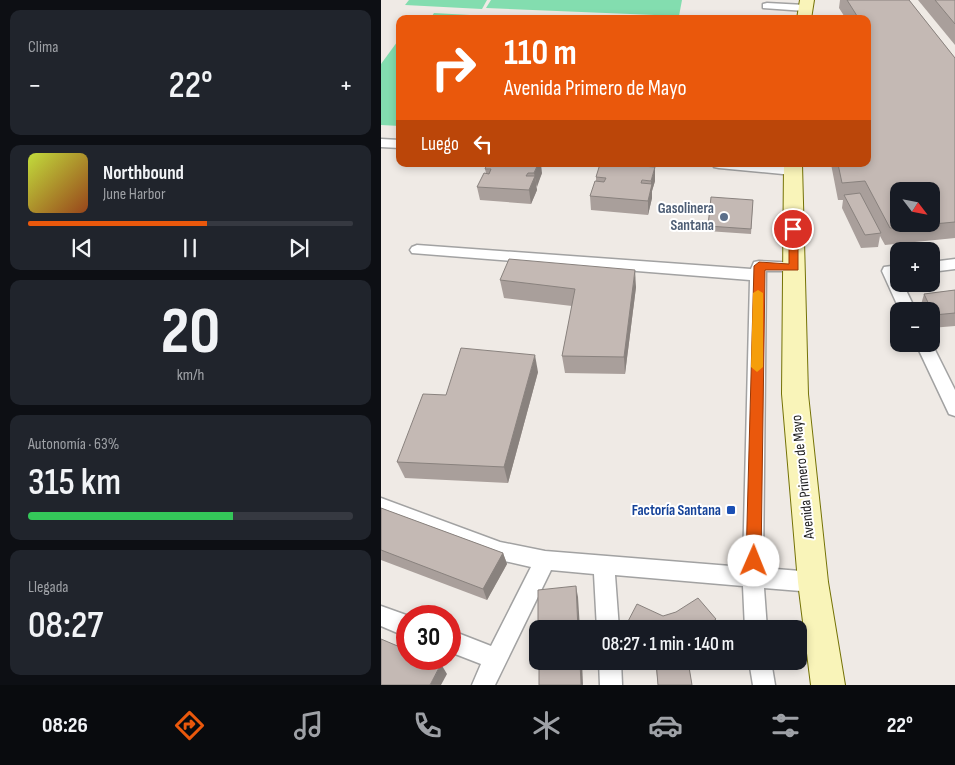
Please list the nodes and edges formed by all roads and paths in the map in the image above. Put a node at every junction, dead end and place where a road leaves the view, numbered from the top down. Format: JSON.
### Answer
{"nodes":[{"id":1,"x":767,"y":3,"type":"edge"},
{"id":2,"x":786,"y":4,"type":"edge"},
{"id":3,"x":805,"y":9,"type":"edge"},
{"id":4,"x":381,"y":143,"type":"edge"},
{"id":5,"x":396,"y":144,"type":"edge"},
{"id":6,"x":777,"y":167,"type":"edge"},
{"id":7,"x":793,"y":168,"type":"edge"},
{"id":8,"x":417,"y":250,"type":"dead end"},
{"id":9,"x":955,"y":264,"type":"edge"},
{"id":10,"x":940,"y":265,"type":"edge"},
{"id":11,"x":794,"y":267,"type":"junction"},
{"id":12,"x":758,"y":275,"type":"junction"},
{"id":13,"x":928,"y":352,"type":"edge"},
{"id":14,"x":955,"y":409,"type":"edge"},
{"id":15,"x":381,"y":507,"type":"edge"},
{"id":16,"x":545,"y":560,"type":"junction"},
{"id":17,"x":604,"y":565,"type":"junction"},
{"id":18,"x":753,"y":577,"type":"junction"},
{"id":19,"x":813,"y":582,"type":"junction"},
{"id":20,"x":381,"y":616,"type":"edge"},
{"id":21,"x":607,"y":620,"type":"edge"},
{"id":22,"x":755,"y":620,"type":"edge"},
{"id":23,"x":396,"y":622,"type":"edge"},
{"id":24,"x":461,"y":645,"type":"edge"},
{"id":25,"x":496,"y":659,"type":"junction"},
{"id":26,"x":610,"y":670,"type":"edge"},
{"id":27,"x":762,"y":670,"type":"edge"},
{"id":28,"x":483,"y":685,"type":"edge"},
{"id":29,"x":611,"y":685,"type":"edge"},
{"id":30,"x":764,"y":685,"type":"edge"},
{"id":31,"x":827,"y":685,"type":"edge"}],
"edges":[{"from":1,"to":2,"type":"street"},
{"from":2,"to":3,"type":"street"},
{"from":4,"to":5,"type":"street"},
{"from":6,"to":7,"type":"street","name":"Avenida Primero de Mayo"},
{"from":7,"to":11,"type":"main road","name":"Avenida Primero de Mayo"},
{"from":8,"to":12,"type":"street"},
{"from":9,"to":10,"type":"street"},
{"from":11,"to":12,"type":"street"},
{"from":11,"to":19,"type":"main road","name":"Avenida Primero de Mayo"},
{"from":12,"to":18,"type":"street"},
{"from":13,"to":14,"type":"street"},
{"from":15,"to":16,"type":"street"},
{"from":16,"to":17,"type":"street"},
{"from":16,"to":25,"type":"street"},
{"from":17,"to":18,"type":"street"},
{"from":17,"to":21,"type":"street"},
{"from":18,"to":19,"type":"street"},
{"from":18,"to":22,"type":"street"},
{"from":19,"to":31,"type":"main road","name":"Avenida Primero de Mayo"},
{"from":20,"to":23,"type":"street"},
{"from":24,"to":25,"type":"street"},
{"from":25,"to":28,"type":"street"},
{"from":26,"to":29,"type":"street"},
{"from":27,"to":30,"type":"street"}]}
